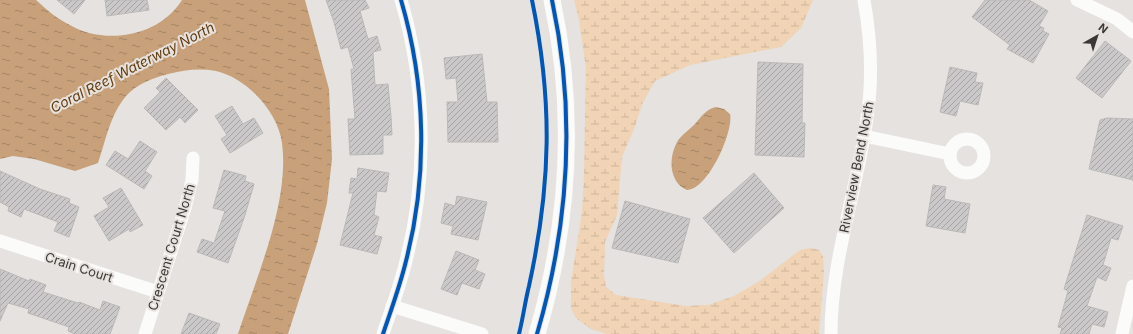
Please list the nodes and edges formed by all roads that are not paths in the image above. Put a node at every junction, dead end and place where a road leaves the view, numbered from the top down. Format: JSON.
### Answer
{"nodes":[{"id":1,"x":401,"y":0,"type":"edge"},
{"id":2,"x":552,"y":0,"type":"edge"},
{"id":3,"x":864,"y":0,"type":"edge"},
{"id":4,"x":1077,"y":0,"type":"edge"},
{"id":5,"x":1133,"y":32,"type":"edge"},
{"id":6,"x":864,"y":136,"type":"junction"},
{"id":7,"x":950,"y":154,"type":"dead end"},
{"id":8,"x":194,"y":158,"type":"dead end"},
{"id":9,"x":0,"y":241,"type":"edge"},
{"id":10,"x":1133,"y":286,"type":"edge"},
{"id":11,"x":158,"y":292,"type":"junction"},
{"id":12,"x":392,"y":306,"type":"junction"},
{"id":13,"x":144,"y":334,"type":"edge"},
{"id":14,"x":383,"y":334,"type":"edge"},
{"id":15,"x":482,"y":334,"type":"edge"},
{"id":16,"x":537,"y":334,"type":"edge"},
{"id":17,"x":831,"y":334,"type":"edge"},
{"id":18,"x":1122,"y":334,"type":"edge"}],
"edges":[{"from":1,"to":12,"type":"street"},
{"from":2,"to":16,"type":"street"},
{"from":3,"to":6,"type":"street","name":"Riverview Bend North"},
{"from":4,"to":5,"type":"street"},
{"from":6,"to":7,"type":"street"},
{"from":6,"to":17,"type":"street","name":"Riverview Bend North"},
{"from":8,"to":11,"type":"street","name":"Crescent Court North"},
{"from":9,"to":11,"type":"street","name":"Crain Court"},
{"from":10,"to":18,"type":"street"},
{"from":11,"to":13,"type":"street","name":"Crescent Court North"},
{"from":12,"to":14,"type":"street"},
{"from":12,"to":15,"type":"street"}]}
